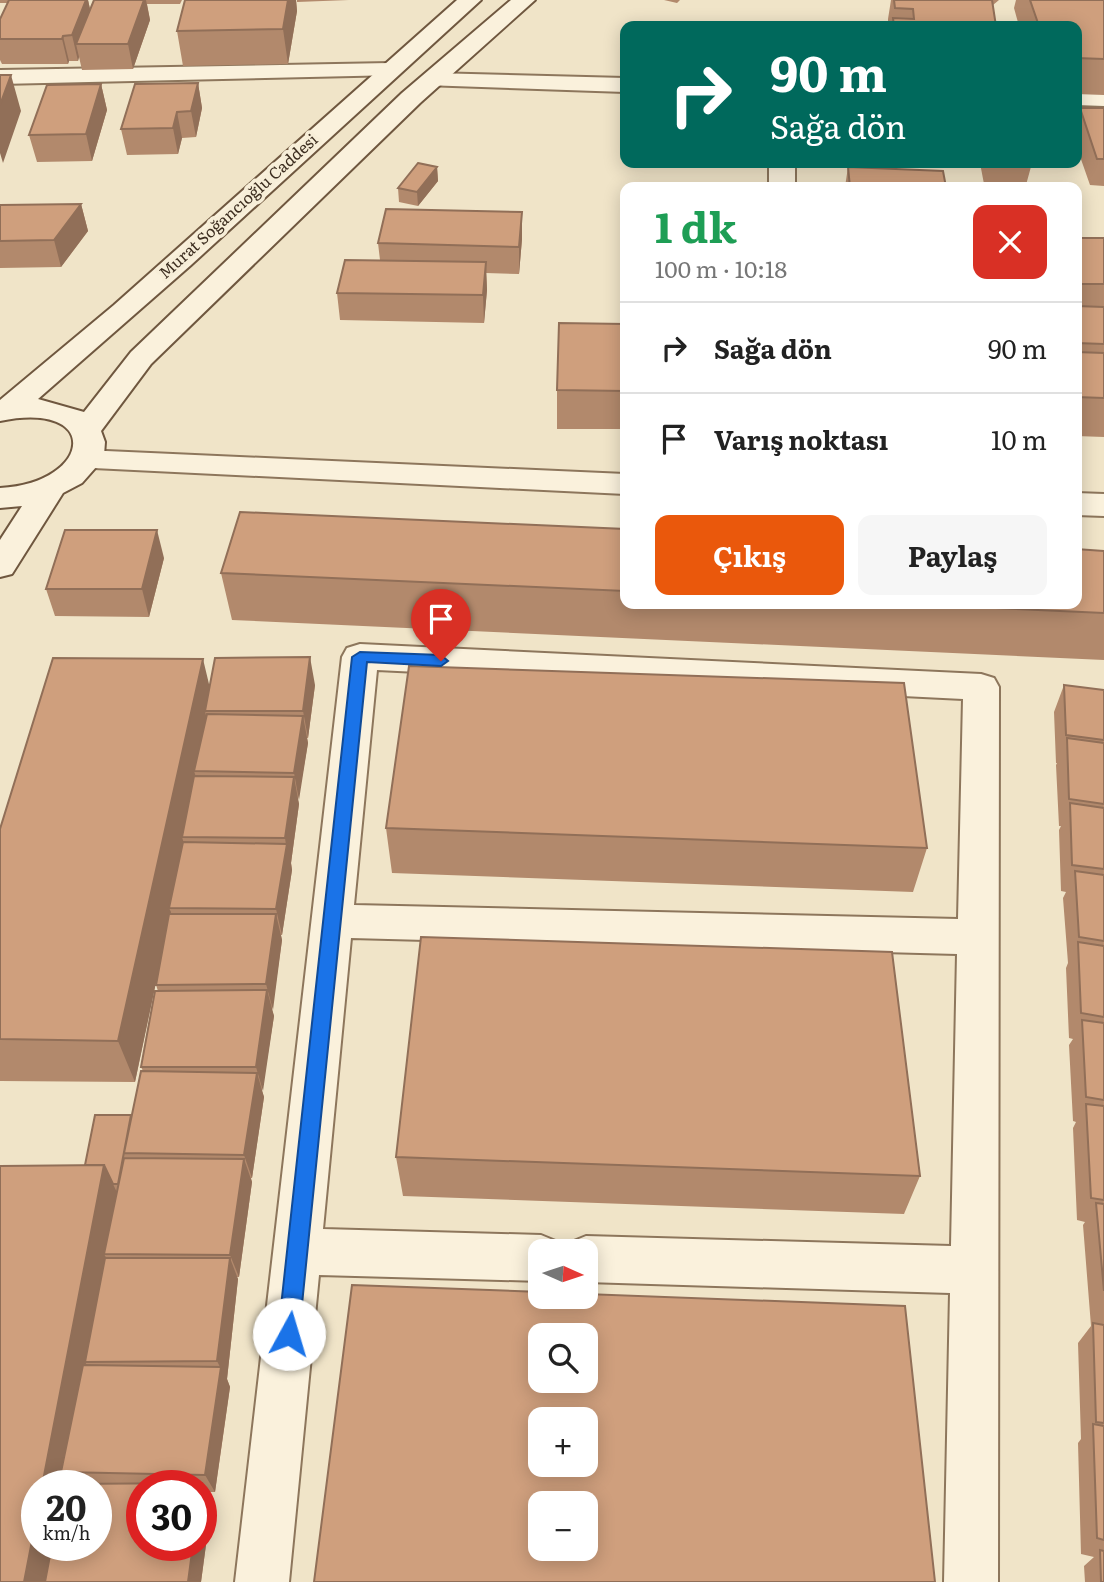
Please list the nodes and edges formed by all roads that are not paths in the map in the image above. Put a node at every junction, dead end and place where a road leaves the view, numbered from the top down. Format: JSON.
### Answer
{"nodes":[{"id":1,"x":470,"y":0,"type":"edge"},
{"id":2,"x":524,"y":0,"type":"edge"},
{"id":3,"x":390,"y":70,"type":"junction"},
{"id":4,"x":0,"y":77,"type":"edge"},
{"id":5,"x":432,"y":80,"type":"junction"},
{"id":6,"x":620,"y":85,"type":"edge"},
{"id":7,"x":1082,"y":98,"type":"edge"},
{"id":8,"x":1104,"y":99,"type":"edge"},
{"id":9,"x":3,"y":412,"type":"edge"},
{"id":10,"x":85,"y":445,"type":"junction"},
{"id":11,"x":620,"y":484,"type":"edge"},
{"id":12,"x":50,"y":488,"type":"junction"},
{"id":13,"x":0,"y":498,"type":"edge"},
{"id":14,"x":1082,"y":504,"type":"edge"},
{"id":15,"x":1104,"y":505,"type":"edge"},
{"id":16,"x":0,"y":566,"type":"edge"},
{"id":17,"x":332,"y":921,"type":"junction"},
{"id":18,"x":978,"y":937,"type":"junction"},
{"id":19,"x":298,"y":1251,"type":"junction"},
{"id":20,"x":528,"y":1258,"type":"edge"},
{"id":21,"x":598,"y":1259,"type":"edge"},
{"id":22,"x":976,"y":1270,"type":"junction"},
{"id":23,"x":262,"y":1582,"type":"edge"},
{"id":24,"x":971,"y":1582,"type":"edge"}],
"edges":[{"from":1,"to":3,"type":"street","name":"Murat Soğancıoğlu Caddesi"},
{"from":2,"to":5,"type":"street"},
{"from":3,"to":4,"type":"street"},
{"from":3,"to":9,"type":"street","name":"Murat Soğancıoğlu Caddesi"},
{"from":5,"to":6,"type":"street"},
{"from":5,"to":10,"type":"street"},
{"from":7,"to":8,"type":"street"},
{"from":9,"to":10,"type":"street"},
{"from":10,"to":11,"type":"street"},
{"from":10,"to":12,"type":"street"},
{"from":12,"to":13,"type":"street"},
{"from":12,"to":16,"type":"street"},
{"from":14,"to":15,"type":"street"},
{"from":17,"to":18,"type":"street"},
{"from":17,"to":18,"type":"street"},
{"from":17,"to":19,"type":"street"},
{"from":18,"to":22,"type":"street"},
{"from":19,"to":20,"type":"street"},
{"from":19,"to":23,"type":"street"},
{"from":21,"to":22,"type":"street"},
{"from":22,"to":24,"type":"street"}]}
